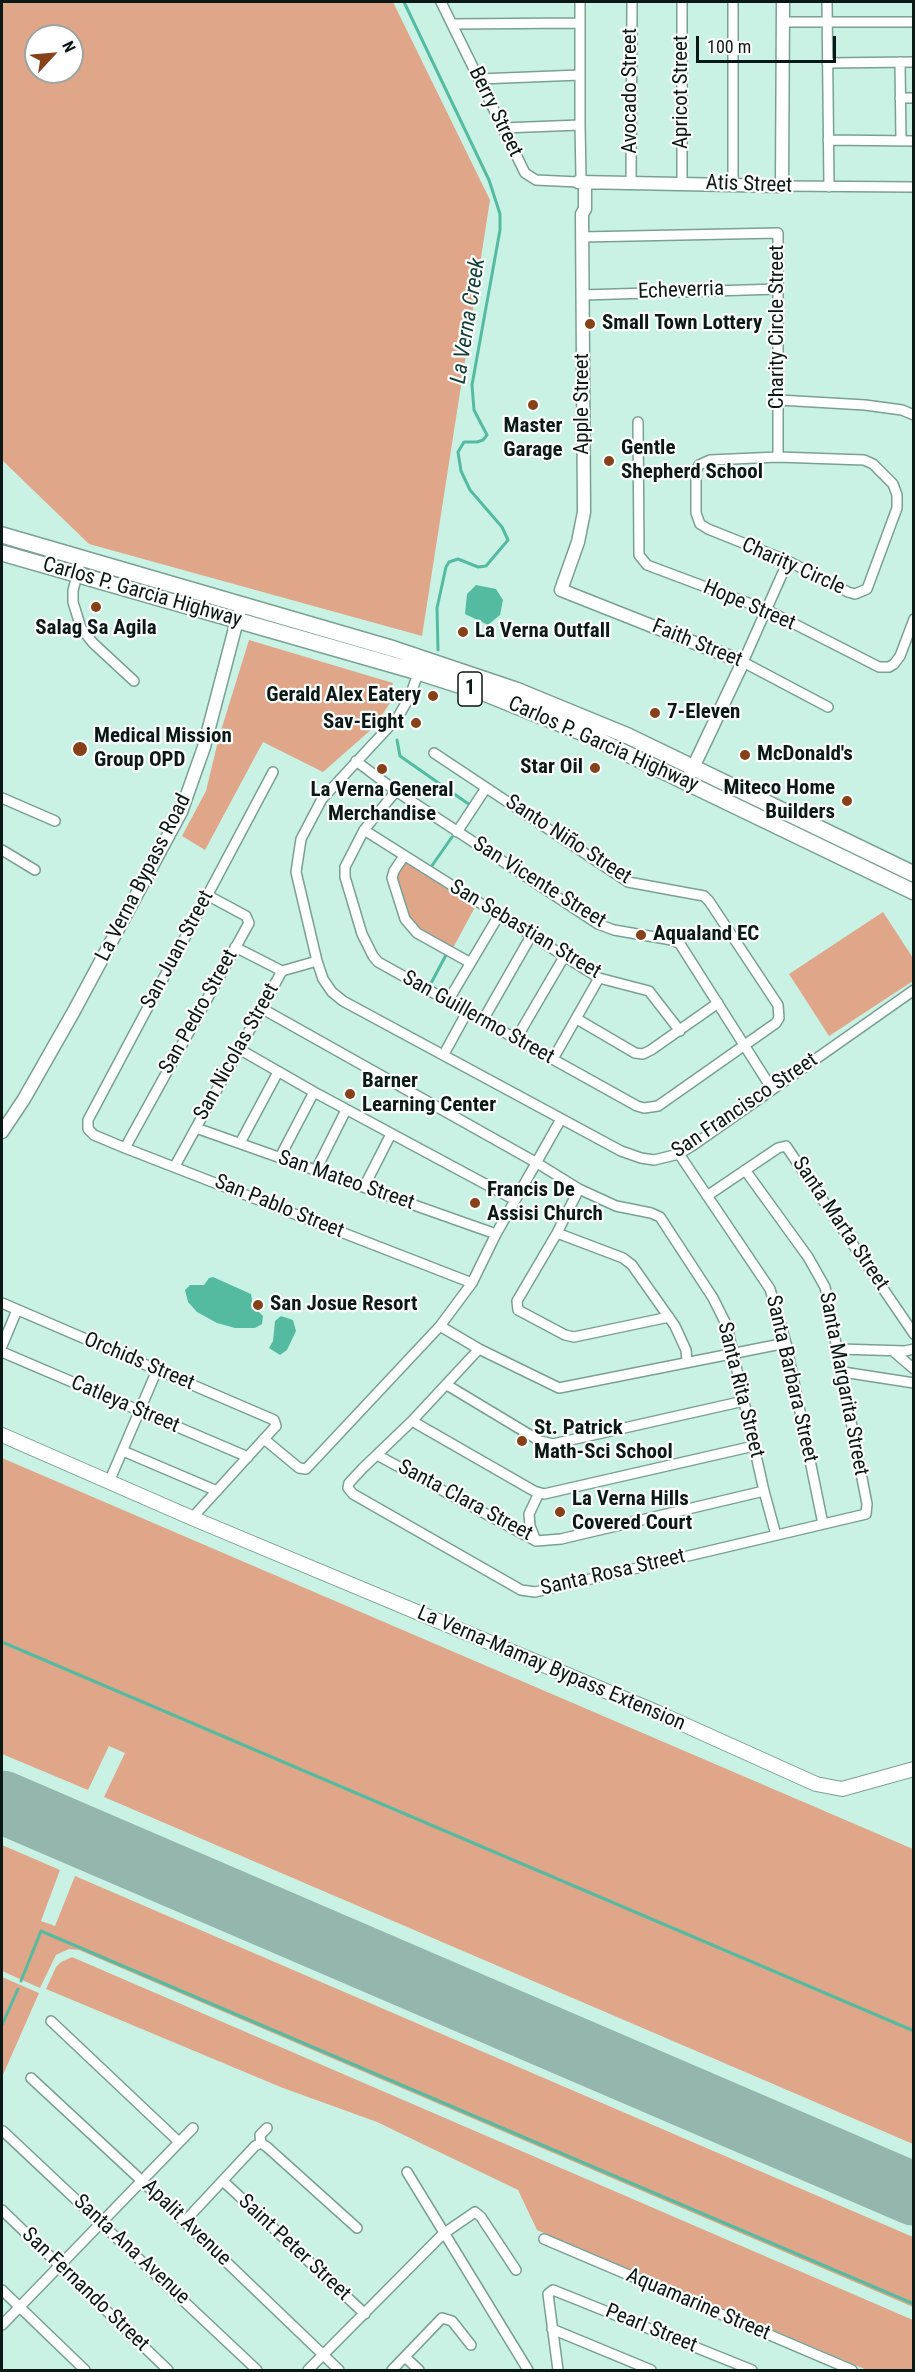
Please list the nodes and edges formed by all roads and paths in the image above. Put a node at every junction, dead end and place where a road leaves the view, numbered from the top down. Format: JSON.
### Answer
{"nodes":[{"id":1,"x":441,"y":2,"type":"edge"},
{"id":2,"x":580,"y":2,"type":"edge"},
{"id":3,"x":632,"y":2,"type":"edge"},
{"id":4,"x":682,"y":2,"type":"edge"},
{"id":5,"x":733,"y":2,"type":"edge"},
{"id":6,"x":783,"y":2,"type":"edge"},
{"id":7,"x":827,"y":2,"type":"edge"},
{"id":8,"x":783,"y":22,"type":"junction"},
{"id":9,"x":914,"y":22,"type":"edge"},
{"id":10,"x":580,"y":23,"type":"junction"},
{"id":11,"x":826,"y":23,"type":"junction"},
{"id":12,"x":452,"y":24,"type":"junction"},
{"id":13,"x":900,"y":62,"type":"junction"},
{"id":14,"x":914,"y":62,"type":"edge"},
{"id":15,"x":827,"y":63,"type":"junction"},
{"id":16,"x":580,"y":75,"type":"junction"},
{"id":17,"x":479,"y":79,"type":"junction"},
{"id":18,"x":900,"y":98,"type":"junction"},
{"id":19,"x":914,"y":98,"type":"edge"},
{"id":20,"x":580,"y":125,"type":"junction"},
{"id":21,"x":503,"y":128,"type":"junction"},
{"id":22,"x":828,"y":140,"type":"junction"},
{"id":23,"x":901,"y":141,"type":"junction"},
{"id":24,"x":914,"y":141,"type":"edge"},
{"id":25,"x":581,"y":180,"type":"junction"},
{"id":26,"x":631,"y":181,"type":"junction"},
{"id":27,"x":682,"y":183,"type":"junction"},
{"id":28,"x":733,"y":184,"type":"junction"},
{"id":29,"x":782,"y":186,"type":"junction"},
{"id":30,"x":914,"y":187,"type":"edge"},
{"id":31,"x":829,"y":188,"type":"junction"},
{"id":32,"x":582,"y":237,"type":"junction"},
{"id":33,"x":778,"y":289,"type":"junction"},
{"id":34,"x":583,"y":295,"type":"junction"},
{"id":35,"x":779,"y":400,"type":"junction"},
{"id":36,"x":914,"y":416,"type":"edge"},
{"id":37,"x":638,"y":422,"type":"dead end"},
{"id":38,"x":778,"y":457,"type":"junction"},
{"id":39,"x":2,"y":535,"type":"edge"},
{"id":40,"x":2,"y":553,"type":"edge"},
{"id":41,"x":81,"y":558,"type":"junction"},
{"id":42,"x":788,"y":561,"type":"junction"},
{"id":43,"x":76,"y":574,"type":"junction"},
{"id":44,"x":561,"y":590,"type":"joint"},
{"id":45,"x":241,"y":605,"type":"junction"},
{"id":46,"x":767,"y":610,"type":"junction"},
{"id":47,"x":914,"y":619,"type":"edge"},
{"id":48,"x":237,"y":621,"type":"junction"},
{"id":49,"x":743,"y":662,"type":"junction"},
{"id":50,"x":421,"y":665,"type":"junction"},
{"id":51,"x":134,"y":681,"type":"dead end"},
{"id":52,"x":828,"y":707,"type":"dead end"},
{"id":53,"x":434,"y":753,"type":"dead end"},
{"id":54,"x":356,"y":761,"type":"junction"},
{"id":55,"x":273,"y":772,"type":"dead end"},
{"id":56,"x":690,"y":774,"type":"junction"},
{"id":57,"x":486,"y":788,"type":"junction"},
{"id":58,"x":396,"y":791,"type":"junction"},
{"id":59,"x":2,"y":798,"type":"edge"},
{"id":60,"x":800,"y":819,"type":"junction"},
{"id":61,"x":55,"y":821,"type":"dead end"},
{"id":62,"x":364,"y":830,"type":"junction"},
{"id":63,"x":458,"y":832,"type":"junction"},
{"id":64,"x":793,"y":834,"type":"junction"},
{"id":65,"x":2,"y":850,"type":"edge"},
{"id":66,"x":404,"y":856,"type":"junction"},
{"id":67,"x":35,"y":870,"type":"dead end"},
{"id":68,"x":914,"y":874,"type":"edge"},
{"id":69,"x":914,"y":892,"type":"edge"},
{"id":70,"x":207,"y":895,"type":"junction"},
{"id":71,"x":499,"y":915,"type":"junction"},
{"id":72,"x":531,"y":936,"type":"junction"},
{"id":73,"x":235,"y":947,"type":"junction"},
{"id":74,"x":564,"y":957,"type":"junction"},
{"id":75,"x":317,"y":961,"type":"junction"},
{"id":76,"x":469,"y":962,"type":"junction"},
{"id":77,"x":282,"y":971,"type":"junction"},
{"id":78,"x":599,"y":978,"type":"junction"},
{"id":79,"x":914,"y":990,"type":"edge"},
{"id":80,"x":448,"y":1001,"type":"junction"},
{"id":81,"x":718,"y":1004,"type":"junction"},
{"id":82,"x":261,"y":1008,"type":"junction"},
{"id":83,"x":467,"y":1012,"type":"junction"},
{"id":84,"x":577,"y":1019,"type":"junction"},
{"id":85,"x":483,"y":1020,"type":"junction"},
{"id":86,"x":680,"y":1031,"type":"junction"},
{"id":87,"x":516,"y":1039,"type":"junction"},
{"id":88,"x":745,"y":1046,"type":"junction"},
{"id":89,"x":239,"y":1049,"type":"junction"},
{"id":90,"x":444,"y":1054,"type":"junction"},
{"id":91,"x":553,"y":1059,"type":"junction"},
{"id":92,"x":278,"y":1072,"type":"junction"},
{"id":93,"x":772,"y":1089,"type":"junction"},
{"id":94,"x":314,"y":1092,"type":"junction"},
{"id":95,"x":346,"y":1110,"type":"junction"},
{"id":96,"x":561,"y":1119,"type":"junction"},
{"id":97,"x":196,"y":1128,"type":"junction"},
{"id":98,"x":88,"y":1129,"type":"joint"},
{"id":99,"x":2,"y":1132,"type":"edge"},
{"id":100,"x":391,"y":1134,"type":"junction"},
{"id":101,"x":240,"y":1143,"type":"junction"},
{"id":102,"x":126,"y":1148,"type":"junction"},
{"id":103,"x":679,"y":1154,"type":"junction"},
{"id":104,"x":279,"y":1157,"type":"junction"},
{"id":105,"x":537,"y":1163,"type":"junction"},
{"id":106,"x":175,"y":1166,"type":"junction"},
{"id":107,"x":316,"y":1170,"type":"junction"},
{"id":108,"x":745,"y":1170,"type":"junction"},
{"id":109,"x":364,"y":1187,"type":"junction"},
{"id":110,"x":579,"y":1189,"type":"junction"},
{"id":111,"x":707,"y":1196,"type":"junction"},
{"id":112,"x":515,"y":1200,"type":"junction"},
{"id":113,"x":557,"y":1233,"type":"junction"},
{"id":114,"x":496,"y":1234,"type":"junction"},
{"id":115,"x":472,"y":1283,"type":"junction"},
{"id":116,"x":2,"y":1303,"type":"edge"},
{"id":117,"x":17,"y":1310,"type":"junction"},
{"id":118,"x":669,"y":1317,"type":"junction"},
{"id":119,"x":440,"y":1326,"type":"junction"},
{"id":120,"x":914,"y":1334,"type":"edge"},
{"id":121,"x":786,"y":1343,"type":"junction"},
{"id":122,"x":2,"y":1346,"type":"edge"},
{"id":123,"x":479,"y":1349,"type":"junction"},
{"id":124,"x":839,"y":1349,"type":"junction"},
{"id":125,"x":914,"y":1349,"type":"edge"},
{"id":126,"x":893,"y":1351,"type":"junction"},
{"id":127,"x":2,"y":1352,"type":"edge"},
{"id":128,"x":734,"y":1355,"type":"junction"},
{"id":129,"x":687,"y":1362,"type":"junction"},
{"id":130,"x":914,"y":1369,"type":"edge"},
{"id":131,"x":157,"y":1370,"type":"junction"},
{"id":132,"x":843,"y":1372,"type":"junction"},
{"id":133,"x":914,"y":1383,"type":"edge"},
{"id":134,"x":447,"y":1384,"type":"junction"},
{"id":135,"x":744,"y":1401,"type":"junction"},
{"id":136,"x":140,"y":1411,"type":"junction"},
{"id":137,"x":412,"y":1421,"type":"junction"},
{"id":138,"x":2,"y":1436,"type":"edge"},
{"id":139,"x":264,"y":1439,"type":"junction"},
{"id":140,"x":754,"y":1446,"type":"junction"},
{"id":141,"x":123,"y":1451,"type":"junction"},
{"id":142,"x":377,"y":1455,"type":"junction"},
{"id":143,"x":248,"y":1457,"type":"junction"},
{"id":144,"x":109,"y":1482,"type":"junction"},
{"id":145,"x":217,"y":1491,"type":"junction"},
{"id":146,"x":764,"y":1491,"type":"junction"},
{"id":147,"x":539,"y":1493,"type":"junction"},
{"id":148,"x":867,"y":1514,"type":"joint"},
{"id":149,"x":192,"y":1518,"type":"junction"},
{"id":150,"x":823,"y":1524,"type":"junction"},
{"id":151,"x":776,"y":1535,"type":"junction"},
{"id":152,"x":536,"y":1541,"type":"junction"},
{"id":153,"x":914,"y":1768,"type":"edge"},
{"id":154,"x":51,"y":2021,"type":"dead end"},
{"id":155,"x":31,"y":2078,"type":"dead end"},
{"id":156,"x":193,"y":2128,"type":"dead end"},
{"id":157,"x":267,"y":2128,"type":"dead end"},
{"id":158,"x":3,"y":2131,"type":"dead end"},
{"id":159,"x":179,"y":2142,"type":"junction"},
{"id":160,"x":261,"y":2144,"type":"junction"},
{"id":161,"x":406,"y":2172,"type":"dead end"},
{"id":162,"x":142,"y":2181,"type":"junction"},
{"id":163,"x":223,"y":2181,"type":"junction"},
{"id":164,"x":2,"y":2210,"type":"edge"},
{"id":165,"x":101,"y":2222,"type":"junction"},
{"id":166,"x":184,"y":2222,"type":"junction"},
{"id":167,"x":357,"y":2228,"type":"dead end"},
{"id":168,"x":443,"y":2234,"type":"junction"},
{"id":169,"x":544,"y":2239,"type":"dead end"},
{"id":170,"x":60,"y":2265,"type":"junction"},
{"id":171,"x":516,"y":2270,"type":"dead end"},
{"id":172,"x":2,"y":2290,"type":"edge"},
{"id":173,"x":20,"y":2306,"type":"junction"},
{"id":174,"x":365,"y":2314,"type":"junction"},
{"id":175,"x":2,"y":2325,"type":"edge"},
{"id":176,"x":552,"y":2329,"type":"junction"},
{"id":177,"x":471,"y":2344,"type":"dead end"},
{"id":178,"x":322,"y":2355,"type":"junction"},
{"id":179,"x":405,"y":2357,"type":"junction"},
{"id":180,"x":85,"y":2370,"type":"edge"},
{"id":181,"x":168,"y":2370,"type":"edge"},
{"id":182,"x":257,"y":2370,"type":"edge"},
{"id":183,"x":308,"y":2370,"type":"edge"},
{"id":184,"x":339,"y":2370,"type":"edge"},
{"id":185,"x":392,"y":2370,"type":"edge"},
{"id":186,"x":419,"y":2370,"type":"edge"},
{"id":187,"x":528,"y":2370,"type":"edge"},
{"id":188,"x":558,"y":2370,"type":"edge"},
{"id":189,"x":651,"y":2370,"type":"edge"},
{"id":190,"x":752,"y":2370,"type":"edge"},
{"id":191,"x":852,"y":2370,"type":"edge"}],
"edges":[{"from":1,"to":12,"type":"street","name":"Berry Street"},
{"from":2,"to":10,"type":"street","name":"Apple Street"},
{"from":3,"to":26,"type":"street","name":"Avocado Street"},
{"from":4,"to":27,"type":"street","name":"Apricot Street"},
{"from":5,"to":28,"type":"street"},
{"from":6,"to":8,"type":"street"},
{"from":7,"to":11,"type":"street"},
{"from":8,"to":11,"type":"street"},
{"from":8,"to":29,"type":"street"},
{"from":9,"to":11,"type":"street"},
{"from":10,"to":12,"type":"street"},
{"from":10,"to":16,"type":"street","name":"Apple Street"},
{"from":11,"to":15,"type":"street"},
{"from":12,"to":17,"type":"street","name":"Berry Street"},
{"from":13,"to":14,"type":"street"},
{"from":13,"to":15,"type":"street"},
{"from":13,"to":18,"type":"street"},
{"from":15,"to":22,"type":"street"},
{"from":16,"to":17,"type":"street"},
{"from":16,"to":20,"type":"street","name":"Apple Street"},
{"from":17,"to":21,"type":"street","name":"Berry Street"},
{"from":18,"to":19,"type":"street"},
{"from":18,"to":23,"type":"street"},
{"from":20,"to":21,"type":"street"},
{"from":20,"to":25,"type":"street","name":"Apple Street"},
{"from":21,"to":25,"type":"street","name":"Berry Street"},
{"from":22,"to":23,"type":"street"},
{"from":22,"to":31,"type":"street"},
{"from":23,"to":24,"type":"street"},
{"from":25,"to":26,"type":"street","name":"Atis Street"},
{"from":25,"to":32,"type":"street","name":"Apple Street"},
{"from":26,"to":27,"type":"street","name":"Atis Street"},
{"from":27,"to":28,"type":"street","name":"Atis Street"},
{"from":28,"to":29,"type":"street","name":"Atis Street"},
{"from":29,"to":31,"type":"street","name":"Atis Street"},
{"from":30,"to":31,"type":"street","name":"Atis Street"},
{"from":32,"to":33,"type":"street","name":"Charity Circle Street"},
{"from":32,"to":34,"type":"street","name":"Apple Street"},
{"from":33,"to":34,"type":"street","name":"Echeverria"},
{"from":33,"to":35,"type":"street","name":"Charity Circle Street"},
{"from":34,"to":44,"type":"street","name":"Apple Street"},
{"from":35,"to":36,"type":"street"},
{"from":35,"to":38,"type":"street","name":"Charity Circle Street"},
{"from":37,"to":46,"type":"street","name":"Hope Street"},
{"from":38,"to":42,"type":"street","name":"Charity Circle"},
{"from":38,"to":42,"type":"street","name":"Charity Circle"},
{"from":39,"to":41,"type":"highway","name":"Carlos P. Garcia Highway","number":"1"},
{"from":40,"to":43,"type":"highway","name":"Carlos P. Garcia Highway","number":"1"},
{"from":41,"to":43,"type":"street"},
{"from":41,"to":45,"type":"highway","name":"Carlos P. Garcia Highway","number":"1"},
{"from":42,"to":46,"type":"street"},
{"from":43,"to":48,"type":"highway","name":"Carlos P. Garcia Highway","number":"1"},
{"from":43,"to":51,"type":"street"},
{"from":44,"to":49,"type":"street","name":"Faith Street"},
{"from":45,"to":48,"type":"street","name":"La Verna Bypass Road"},
{"from":45,"to":50,"type":"highway","name":"Carlos P. Garcia Highway","number":"1"},
{"from":46,"to":47,"type":"street","name":"Hope Street"},
{"from":46,"to":49,"type":"street"},
{"from":48,"to":50,"type":"highway","name":"Carlos P. Garcia Highway","number":"1"},
{"from":48,"to":99,"type":"street","name":"La Verna Bypass Road"},
{"from":49,"to":52,"type":"street","name":"Faith Street"},
{"from":49,"to":56,"type":"street"},
{"from":50,"to":54,"type":"street","name":"San Francisco Street"},
{"from":50,"to":56,"type":"highway","name":"Carlos P. Garcia Highway","number":"1"},
{"from":53,"to":57,"type":"street","name":"Santo Niño Street"},
{"from":54,"to":58,"type":"street","name":"San Vicente Street"},
{"from":54,"to":75,"type":"street","name":"San Francisco Street"},
{"from":55,"to":70,"type":"street","name":"San Juan Street"},
{"from":56,"to":60,"type":"highway","name":"Carlos P. Garcia Highway","number":"1"},
{"from":56,"to":64,"type":"highway","name":"Carlos P. Garcia Highway","number":"1"},
{"from":57,"to":63,"type":"street"},
{"from":57,"to":88,"type":"street","name":"Santo Niño Street"},
{"from":58,"to":62,"type":"street","name":"San Guillermo Street"},
{"from":58,"to":63,"type":"street","name":"San Vicente Street"},
{"from":59,"to":61,"type":"street"},
{"from":60,"to":64,"type":"highway"},
{"from":60,"to":68,"type":"highway","name":"Carlos P. Garcia Highway","number":"1"},
{"from":62,"to":66,"type":"street","name":"San Sebastian Street"},
{"from":62,"to":80,"type":"street","name":"San Guillermo Street"},
{"from":63,"to":81,"type":"street","name":"San Vicente Street"},
{"from":64,"to":69,"type":"highway","name":"Carlos P. Garcia Highway","number":"1"},
{"from":65,"to":67,"type":"street"},
{"from":66,"to":71,"type":"street","name":"San Sebastian Street"},
{"from":66,"to":76,"type":"street"},
{"from":70,"to":73,"type":"street","name":"San Pedro Street"},
{"from":70,"to":98,"type":"street","name":"San Juan Street"},
{"from":71,"to":72,"type":"street","name":"San Sebastian Street"},
{"from":71,"to":76,"type":"street"},
{"from":72,"to":74,"type":"street","name":"San Sebastian Street"},
{"from":72,"to":85,"type":"street"},
{"from":73,"to":77,"type":"street"},
{"from":73,"to":102,"type":"street","name":"San Pedro Street"},
{"from":74,"to":78,"type":"street","name":"San Sebastian Street"},
{"from":74,"to":87,"type":"street"},
{"from":75,"to":77,"type":"street","name":"San Nicolas Street"},
{"from":75,"to":90,"type":"street","name":"San Francisco Street"},
{"from":76,"to":80,"type":"street"},
{"from":77,"to":82,"type":"street","name":"San Nicolas Street"},
{"from":78,"to":84,"type":"street"},
{"from":78,"to":86,"type":"street","name":"San Sebastian Street"},
{"from":79,"to":93,"type":"street","name":"San Francisco Street"},
{"from":80,"to":83,"type":"street","name":"San Guillermo Street"},
{"from":81,"to":86,"type":"street"},
{"from":81,"to":88,"type":"street","name":"San Vicente Street"},
{"from":82,"to":89,"type":"street","name":"San Nicolas Street"},
{"from":82,"to":105,"type":"street","name":"Santa Rita Street"},
{"from":83,"to":85,"type":"street","name":"San Guillermo Street"},
{"from":83,"to":90,"type":"street"},
{"from":84,"to":86,"type":"street"},
{"from":84,"to":91,"type":"street"},
{"from":85,"to":87,"type":"street","name":"San Guillermo Street"},
{"from":87,"to":91,"type":"street","name":"San Guillermo Street"},
{"from":88,"to":91,"type":"street","name":"San Guillermo Street"},
{"from":88,"to":93,"type":"street","name":"San Vicente Street"},
{"from":89,"to":92,"type":"street"},
{"from":89,"to":97,"type":"street","name":"San Nicolas Street"},
{"from":90,"to":96,"type":"street","name":"San Francisco Street"},
{"from":92,"to":94,"type":"street"},
{"from":92,"to":101,"type":"street"},
{"from":93,"to":103,"type":"street","name":"San Francisco Street"},
{"from":94,"to":95,"type":"street"},
{"from":94,"to":104,"type":"street"},
{"from":95,"to":100,"type":"street"},
{"from":95,"to":107,"type":"street"},
{"from":96,"to":103,"type":"street","name":"San Francisco Street"},
{"from":96,"to":105,"type":"street"},
{"from":97,"to":101,"type":"street","name":"San Mateo Street"},
{"from":97,"to":106,"type":"street","name":"San Nicolas Street"},
{"from":98,"to":102,"type":"street","name":"San Pablo Street"},
{"from":100,"to":109,"type":"street"},
{"from":100,"to":112,"type":"street"},
{"from":101,"to":104,"type":"street","name":"San Mateo Street"},
{"from":102,"to":106,"type":"street","name":"San Pablo Street"},
{"from":103,"to":111,"type":"street","name":"Santa Barbara Street"},
{"from":104,"to":107,"type":"street","name":"San Mateo Street"},
{"from":105,"to":110,"type":"street","name":"Santa Rita Street"},
{"from":105,"to":112,"type":"street"},
{"from":106,"to":115,"type":"street","name":"San Pablo Street"},
{"from":107,"to":109,"type":"street","name":"San Mateo Street"},
{"from":108,"to":111,"type":"street"},
{"from":108,"to":120,"type":"street","name":"Santa Marta Street"},
{"from":108,"to":124,"type":"street","name":"Santa Margarita Street"},
{"from":109,"to":114,"type":"street","name":"San Mateo Street"},
{"from":110,"to":113,"type":"street"},
{"from":110,"to":128,"type":"street","name":"Santa Rita Street"},
{"from":111,"to":121,"type":"street","name":"Santa Barbara Street"},
{"from":112,"to":114,"type":"street"},
{"from":113,"to":118,"type":"street"},
{"from":113,"to":118,"type":"street"},
{"from":114,"to":115,"type":"street"},
{"from":115,"to":119,"type":"street"},
{"from":116,"to":117,"type":"street","name":"Orchids Street"},
{"from":117,"to":122,"type":"street"},
{"from":117,"to":131,"type":"street","name":"Orchids Street"},
{"from":118,"to":129,"type":"street"},
{"from":119,"to":123,"type":"street"},
{"from":119,"to":139,"type":"street"},
{"from":121,"to":128,"type":"street"},
{"from":121,"to":150,"type":"street","name":"Santa Barbara Street"},
{"from":123,"to":129,"type":"street"},
{"from":123,"to":134,"type":"street"},
{"from":124,"to":126,"type":"street"},
{"from":124,"to":132,"type":"street","name":"Santa Margarita Street"},
{"from":125,"to":126,"type":"street"},
{"from":126,"to":130,"type":"street"},
{"from":127,"to":136,"type":"street","name":"Catleya Street"},
{"from":128,"to":129,"type":"street"},
{"from":128,"to":135,"type":"street","name":"Santa Rita Street"},
{"from":131,"to":136,"type":"street"},
{"from":131,"to":139,"type":"street","name":"Orchids Street"},
{"from":132,"to":133,"type":"street"},
{"from":132,"to":148,"type":"street","name":"Santa Margarita Street"},
{"from":134,"to":135,"type":"street"},
{"from":134,"to":137,"type":"street"},
{"from":135,"to":140,"type":"street","name":"Santa Rita Street"},
{"from":136,"to":141,"type":"street"},
{"from":136,"to":143,"type":"street","name":"Catleya Street"},
{"from":137,"to":142,"type":"street"},
{"from":137,"to":147,"type":"street"},
{"from":138,"to":144,"type":"main road","name":"La Verna-Mamay Bypass Extension"},
{"from":139,"to":143,"type":"street"},
{"from":140,"to":146,"type":"street","name":"Santa Rita Street"},
{"from":140,"to":147,"type":"street"},
{"from":141,"to":144,"type":"street"},
{"from":141,"to":145,"type":"street"},
{"from":142,"to":151,"type":"street","name":"Santa Rosa Street"},
{"from":142,"to":152,"type":"street","name":"Santa Clara Street"},
{"from":143,"to":145,"type":"street"},
{"from":144,"to":149,"type":"main road","name":"La Verna-Mamay Bypass Extension"},
{"from":145,"to":149,"type":"street"},
{"from":146,"to":151,"type":"street","name":"Santa Rita Street"},
{"from":146,"to":152,"type":"street","name":"Santa Clara Street"},
{"from":147,"to":152,"type":"street"},
{"from":148,"to":150,"type":"street","name":"Santa Rosa Street"},
{"from":149,"to":153,"type":"main road","name":"La Verna-Mamay Bypass Extension"},
{"from":150,"to":151,"type":"street","name":"Santa Rosa Street"},
{"from":154,"to":159,"type":"street"},
{"from":155,"to":162,"type":"street","name":"Apalit Avenue"},
{"from":156,"to":159,"type":"street"},
{"from":157,"to":160,"type":"street"},
{"from":158,"to":165,"type":"street","name":"Santa Ana Avenue"},
{"from":159,"to":162,"type":"street"},
{"from":160,"to":163,"type":"street"},
{"from":160,"to":167,"type":"street"},
{"from":161,"to":168,"type":"street"},
{"from":162,"to":165,"type":"street"},
{"from":162,"to":166,"type":"street","name":"Apalit Avenue"},
{"from":163,"to":166,"type":"street"},
{"from":163,"to":174,"type":"street","name":"Saint Peter Street"},
{"from":164,"to":170,"type":"street","name":"San Fernando Street"},
{"from":165,"to":170,"type":"street"},
{"from":165,"to":182,"type":"street","name":"Santa Ana Avenue"},
{"from":166,"to":178,"type":"street","name":"Apalit Avenue"},
{"from":168,"to":171,"type":"street"},
{"from":168,"to":174,"type":"street"},
{"from":168,"to":187,"type":"street"},
{"from":169,"to":191,"type":"street","name":"Aquamarine Street"},
{"from":170,"to":173,"type":"street"},
{"from":170,"to":181,"type":"street","name":"San Fernando Street"},
{"from":172,"to":173,"type":"street"},
{"from":173,"to":175,"type":"street"},
{"from":173,"to":180,"type":"street"},
{"from":174,"to":178,"type":"street"},
{"from":176,"to":188,"type":"street"},
{"from":176,"to":189,"type":"street"},
{"from":176,"to":190,"type":"street","name":"Pearl Street"},
{"from":177,"to":179,"type":"street"},
{"from":178,"to":183,"type":"street"},
{"from":178,"to":184,"type":"street","name":"Apalit Avenue"},
{"from":179,"to":185,"type":"street"},
{"from":179,"to":186,"type":"street"}]}
